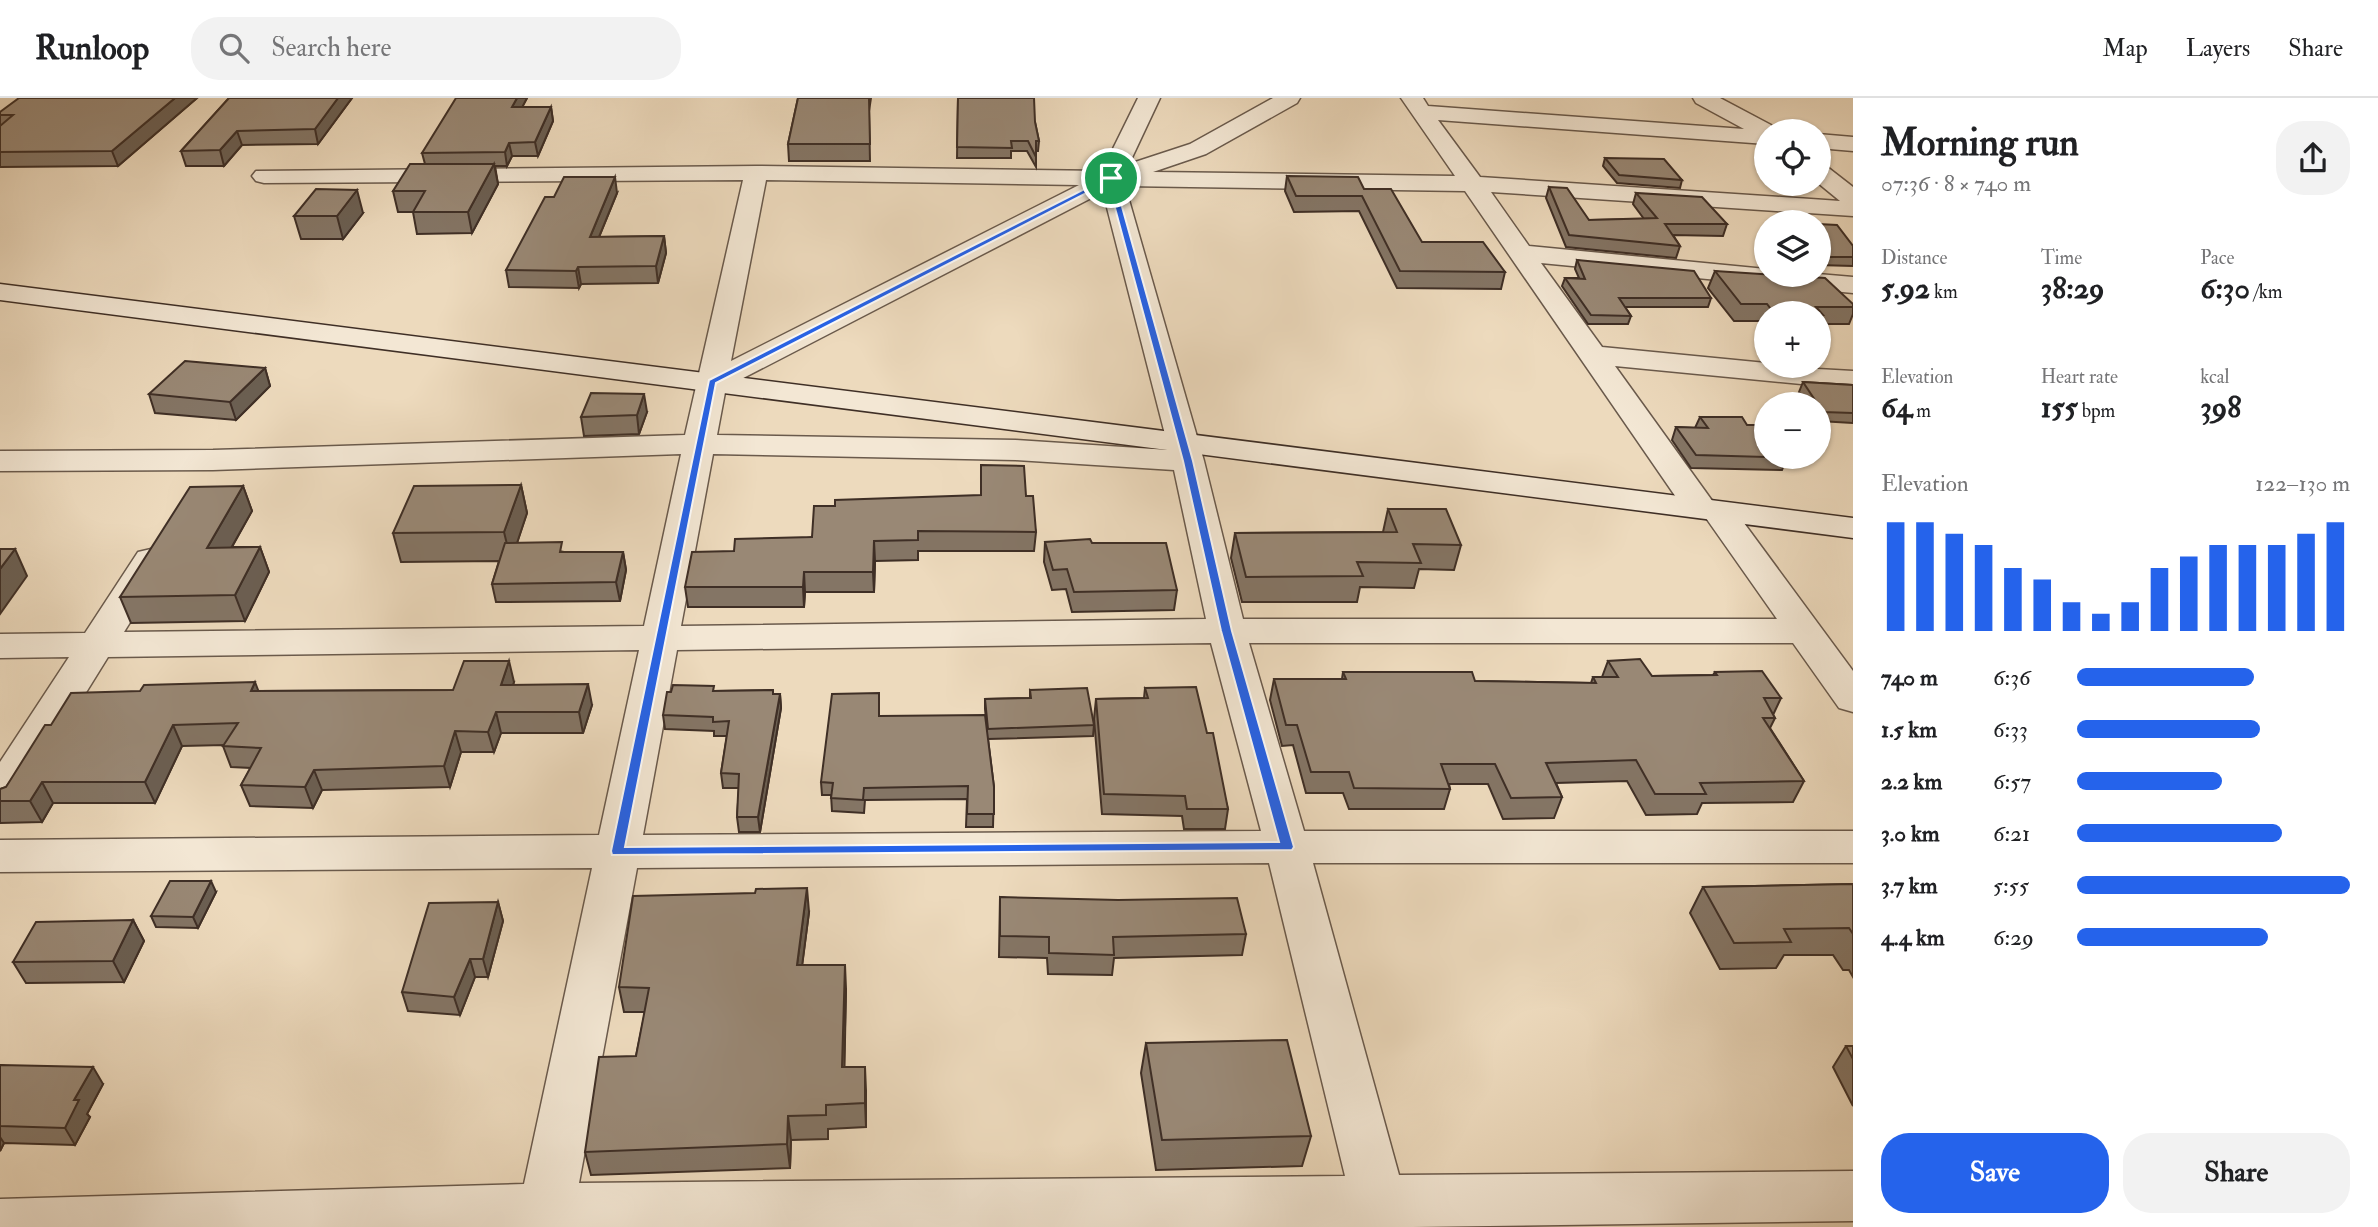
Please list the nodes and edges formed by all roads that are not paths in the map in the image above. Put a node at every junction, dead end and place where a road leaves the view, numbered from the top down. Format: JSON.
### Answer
{"nodes":[{"id":1,"x":1149,"y":98,"type":"edge"},
{"id":2,"x":1289,"y":98,"type":"edge"},
{"id":3,"x":1704,"y":98,"type":"edge"},
{"id":4,"x":1418,"y":105,"type":"edge"},
{"id":5,"x":1754,"y":127,"type":"edge"},
{"id":6,"x":1754,"y":133,"type":"edge"},
{"id":7,"x":1831,"y":142,"type":"edge"},
{"id":8,"x":1853,"y":144,"type":"edge"},
{"id":9,"x":756,"y":173,"type":"junction"},
{"id":10,"x":264,"y":176,"type":"dead end"},
{"id":11,"x":1111,"y":178,"type":"junction"},
{"id":12,"x":1831,"y":181,"type":"edge"},
{"id":13,"x":1475,"y":184,"type":"junction"},
{"id":14,"x":1853,"y":199,"type":"edge"},
{"id":15,"x":1853,"y":209,"type":"edge"},
{"id":16,"x":1520,"y":253,"type":"junction"},
{"id":17,"x":1853,"y":285,"type":"edge"},
{"id":18,"x":0,"y":292,"type":"edge"},
{"id":19,"x":1592,"y":355,"type":"junction"},
{"id":20,"x":1853,"y":380,"type":"edge"},
{"id":21,"x":712,"y":382,"type":"junction"},
{"id":22,"x":699,"y":444,"type":"junction"},
{"id":23,"x":1186,"y":451,"type":"junction"},
{"id":24,"x":213,"y":460,"type":"junction"},
{"id":25,"x":0,"y":461,"type":"edge"},
{"id":26,"x":193,"y":492,"type":"edge"},
{"id":27,"x":1710,"y":510,"type":"junction"},
{"id":28,"x":1853,"y":528,"type":"edge"},
{"id":29,"x":167,"y":534,"type":"edge"},
{"id":30,"x":1227,"y":631,"type":"junction"},
{"id":31,"x":1804,"y":631,"type":"junction"},
{"id":32,"x":660,"y":640,"type":"junction"},
{"id":33,"x":98,"y":645,"type":"junction"},
{"id":34,"x":0,"y":646,"type":"edge"},
{"id":35,"x":1853,"y":699,"type":"edge"},
{"id":36,"x":0,"y":796,"type":"edge"},
{"id":37,"x":1287,"y":847,"type":"junction"},
{"id":38,"x":1853,"y":847,"type":"edge"},
{"id":39,"x":617,"y":851,"type":"junction"},
{"id":40,"x":0,"y":856,"type":"edge"},
{"id":41,"x":1853,"y":1196,"type":"edge"},
{"id":42,"x":1785,"y":1212,"type":"edge"},
{"id":43,"x":1381,"y":1213,"type":"edge"},
{"id":44,"x":545,"y":1218,"type":"edge"},
{"id":45,"x":0,"y":1225,"type":"edge"}],
"edges":[{"from":1,"to":11,"type":"street"},
{"from":2,"to":11,"type":"street"},
{"from":3,"to":5,"type":"street"},
{"from":4,"to":6,"type":"street"},
{"from":4,"to":13,"type":"street"},
{"from":7,"to":8,"type":"street"},
{"from":9,"to":10,"type":"street"},
{"from":9,"to":11,"type":"street"},
{"from":9,"to":21,"type":"street"},
{"from":11,"to":13,"type":"street"},
{"from":11,"to":21,"type":"street"},
{"from":11,"to":23,"type":"street"},
{"from":12,"to":14,"type":"street"},
{"from":13,"to":15,"type":"street"},
{"from":13,"to":16,"type":"street"},
{"from":16,"to":17,"type":"street"},
{"from":16,"to":19,"type":"street"},
{"from":18,"to":21,"type":"street"},
{"from":19,"to":20,"type":"street"},
{"from":19,"to":27,"type":"street"},
{"from":21,"to":22,"type":"street"},
{"from":21,"to":23,"type":"street"},
{"from":22,"to":23,"type":"street"},
{"from":22,"to":24,"type":"street"},
{"from":22,"to":32,"type":"street"},
{"from":23,"to":27,"type":"street"},
{"from":23,"to":30,"type":"street"},
{"from":24,"to":25,"type":"street"},
{"from":24,"to":26,"type":"street"},
{"from":27,"to":28,"type":"street"},
{"from":27,"to":31,"type":"street"},
{"from":29,"to":33,"type":"street"},
{"from":30,"to":31,"type":"street"},
{"from":30,"to":32,"type":"street"},
{"from":30,"to":37,"type":"street"},
{"from":31,"to":35,"type":"street"},
{"from":32,"to":33,"type":"street"},
{"from":32,"to":39,"type":"street"},
{"from":33,"to":34,"type":"street"},
{"from":33,"to":36,"type":"street"},
{"from":37,"to":38,"type":"street"},
{"from":37,"to":39,"type":"street"},
{"from":37,"to":43,"type":"street"},
{"from":39,"to":40,"type":"street"},
{"from":39,"to":44,"type":"street"},
{"from":41,"to":42,"type":"street"},
{"from":42,"to":43,"type":"street"},
{"from":43,"to":44,"type":"street"},
{"from":44,"to":45,"type":"street"}]}
